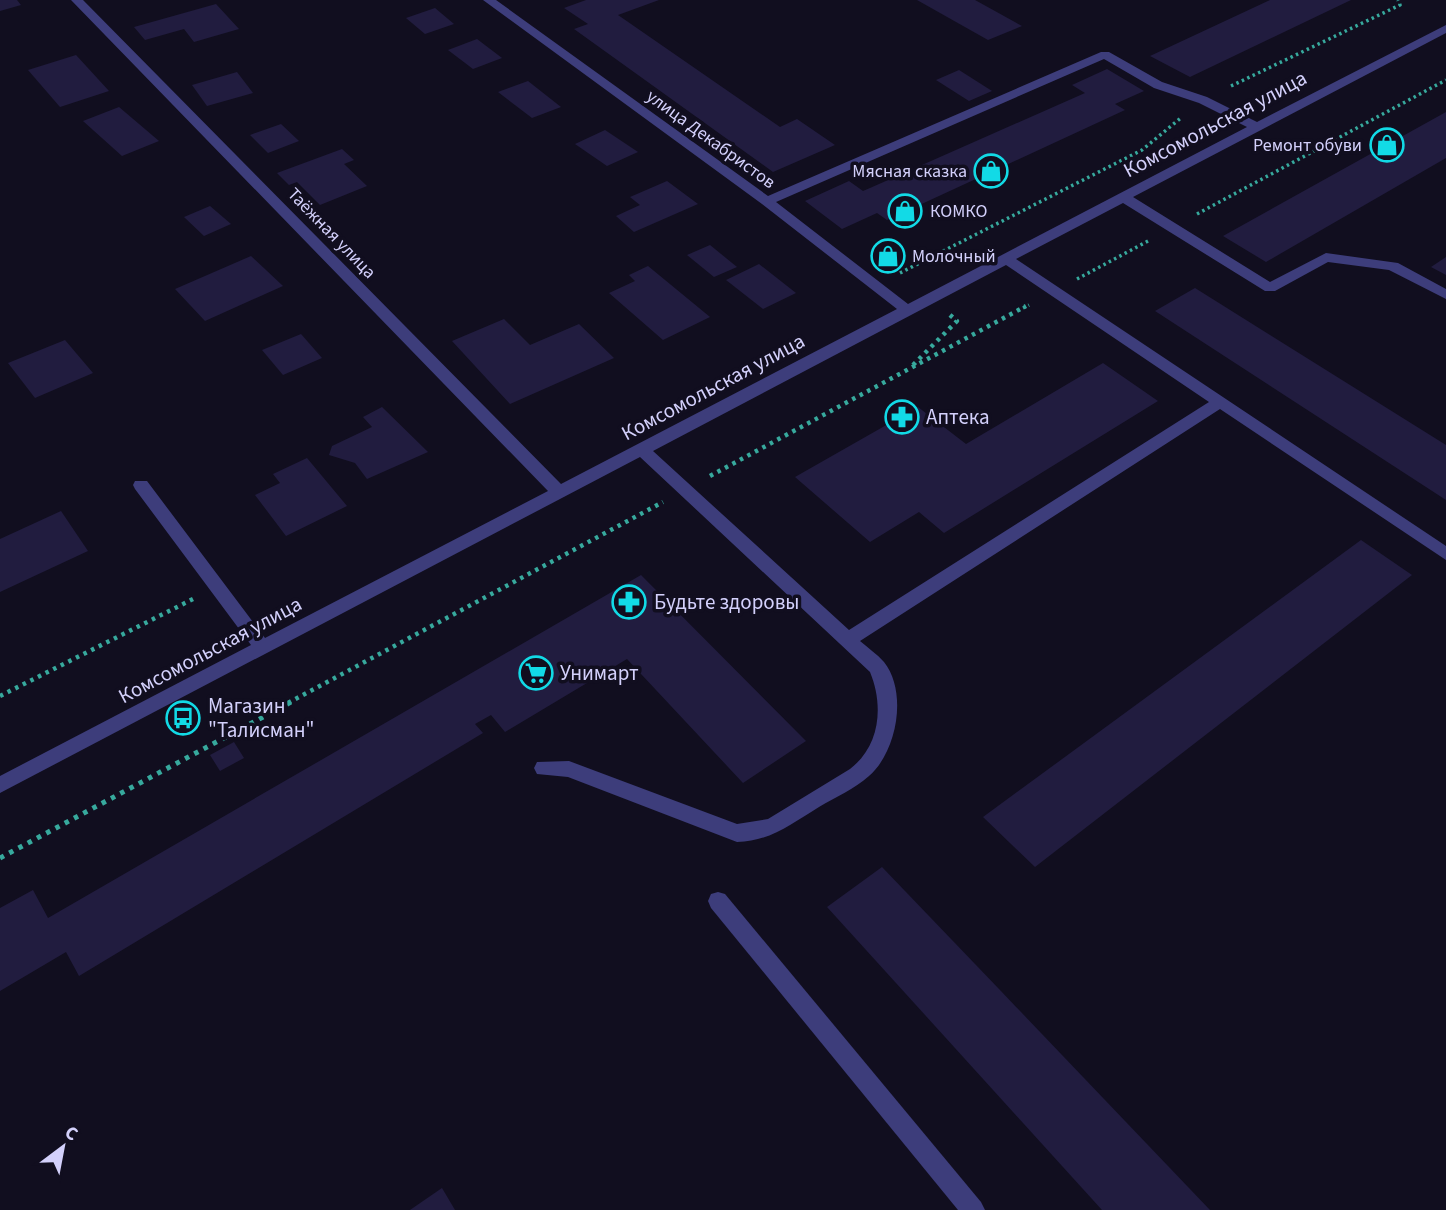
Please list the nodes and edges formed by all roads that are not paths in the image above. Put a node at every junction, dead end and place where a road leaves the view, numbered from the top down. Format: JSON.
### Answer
{"nodes":[{"id":1,"x":77,"y":0,"type":"edge"},
{"id":2,"x":495,"y":1,"type":"edge"},
{"id":3,"x":1446,"y":29,"type":"edge"},
{"id":4,"x":1257,"y":127,"type":"junction"},
{"id":5,"x":1125,"y":198,"type":"junction"},
{"id":6,"x":767,"y":201,"type":"junction"},
{"id":7,"x":1007,"y":259,"type":"junction"},
{"id":8,"x":1446,"y":295,"type":"edge"},
{"id":9,"x":908,"y":311,"type":"junction"},
{"id":10,"x":1220,"y":402,"type":"junction"},
{"id":11,"x":642,"y":450,"type":"junction"},
{"id":12,"x":141,"y":485,"type":"dead end"},
{"id":13,"x":560,"y":493,"type":"junction"},
{"id":14,"x":1446,"y":554,"type":"edge"},
{"id":15,"x":847,"y":640,"type":"junction"},
{"id":16,"x":263,"y":648,"type":"junction"},
{"id":17,"x":544,"y":768,"type":"dead end"},
{"id":18,"x":0,"y":785,"type":"edge"},
{"id":19,"x":718,"y":901,"type":"dead end"},
{"id":20,"x":973,"y":1210,"type":"edge"}],
"edges":[{"from":1,"to":13,"type":"street","name":"Таёжная улица"},
{"from":2,"to":6,"type":"street","name":"улица Декабристов"},
{"from":3,"to":4,"type":"street","name":"Комсомольская улица"},
{"from":4,"to":5,"type":"street","name":"Комсомольская улица"},
{"from":4,"to":6,"type":"street"},
{"from":5,"to":7,"type":"street","name":"Комсомольская улица"},
{"from":5,"to":8,"type":"street"},
{"from":6,"to":9,"type":"street","name":"улица Декабристов"},
{"from":7,"to":9,"type":"street","name":"Комсомольская улица"},
{"from":7,"to":10,"type":"street"},
{"from":9,"to":11,"type":"street","name":"Комсомольская улица"},
{"from":10,"to":14,"type":"street"},
{"from":10,"to":15,"type":"street"},
{"from":11,"to":13,"type":"street","name":"Комсомольская улица"},
{"from":11,"to":15,"type":"street"},
{"from":12,"to":16,"type":"street"},
{"from":13,"to":16,"type":"street","name":"Комсомольская улица"},
{"from":15,"to":17,"type":"street"},
{"from":16,"to":18,"type":"street","name":"Комсомольская улица"},
{"from":19,"to":20,"type":"street"}]}
